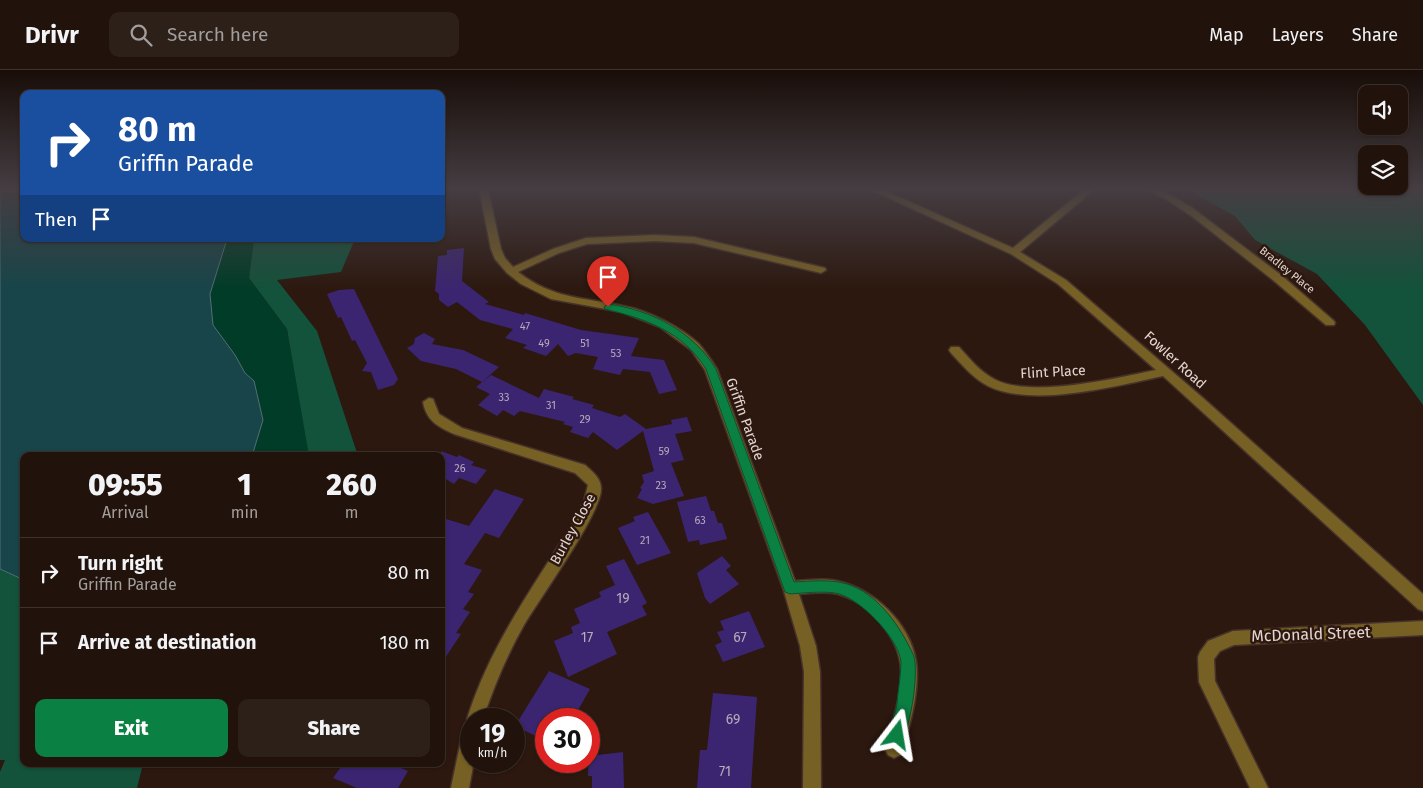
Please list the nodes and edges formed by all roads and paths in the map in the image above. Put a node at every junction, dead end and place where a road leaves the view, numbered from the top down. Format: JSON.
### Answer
{"nodes":[{"id":1,"x":490,"y":223,"type":"edge"},
{"id":2,"x":948,"y":223,"type":"edge"},
{"id":3,"x":1050,"y":223,"type":"edge"},
{"id":4,"x":1205,"y":223,"type":"edge"},
{"id":5,"x":1014,"y":252,"type":"junction"},
{"id":6,"x":821,"y":270,"type":"dead end"},
{"id":7,"x":511,"y":271,"type":"junction"},
{"id":8,"x":1330,"y":324,"type":"dead end"},
{"id":9,"x":955,"y":350,"type":"dead end"},
{"id":10,"x":1165,"y":372,"type":"junction"},
{"id":11,"x":430,"y":402,"type":"dead end"},
{"id":12,"x":790,"y":588,"type":"junction"},
{"id":13,"x":1423,"y":604,"type":"edge"},
{"id":14,"x":1423,"y":628,"type":"edge"},
{"id":15,"x":478,"y":708,"type":"edge"},
{"id":16,"x":894,"y":749,"type":"dead end"},
{"id":17,"x":463,"y":773,"type":"edge"},
{"id":18,"x":460,"y":788,"type":"edge"},
{"id":19,"x":812,"y":788,"type":"edge"},
{"id":20,"x":1259,"y":788,"type":"edge"}],
"edges":[{"from":1,"to":7,"type":"street","name":"Griffin Parade"},
{"from":2,"to":5,"type":"street","name":"Fowler Road"},
{"from":3,"to":5,"type":"street"},
{"from":4,"to":8,"type":"street","name":"Bradley Place"},
{"from":5,"to":10,"type":"street","name":"Fowler Road"},
{"from":6,"to":7,"type":"street"},
{"from":7,"to":12,"type":"street","name":"Griffin Parade"},
{"from":9,"to":10,"type":"street","name":"Flint Place"},
{"from":10,"to":13,"type":"street","name":"Fowler Road"},
{"from":11,"to":15,"type":"street","name":"Burley Close"},
{"from":12,"to":16,"type":"street"},
{"from":12,"to":19,"type":"street","name":"Griffin Parade"},
{"from":14,"to":20,"type":"street","name":"McDonald Street"},
{"from":17,"to":18,"type":"street"}]}
